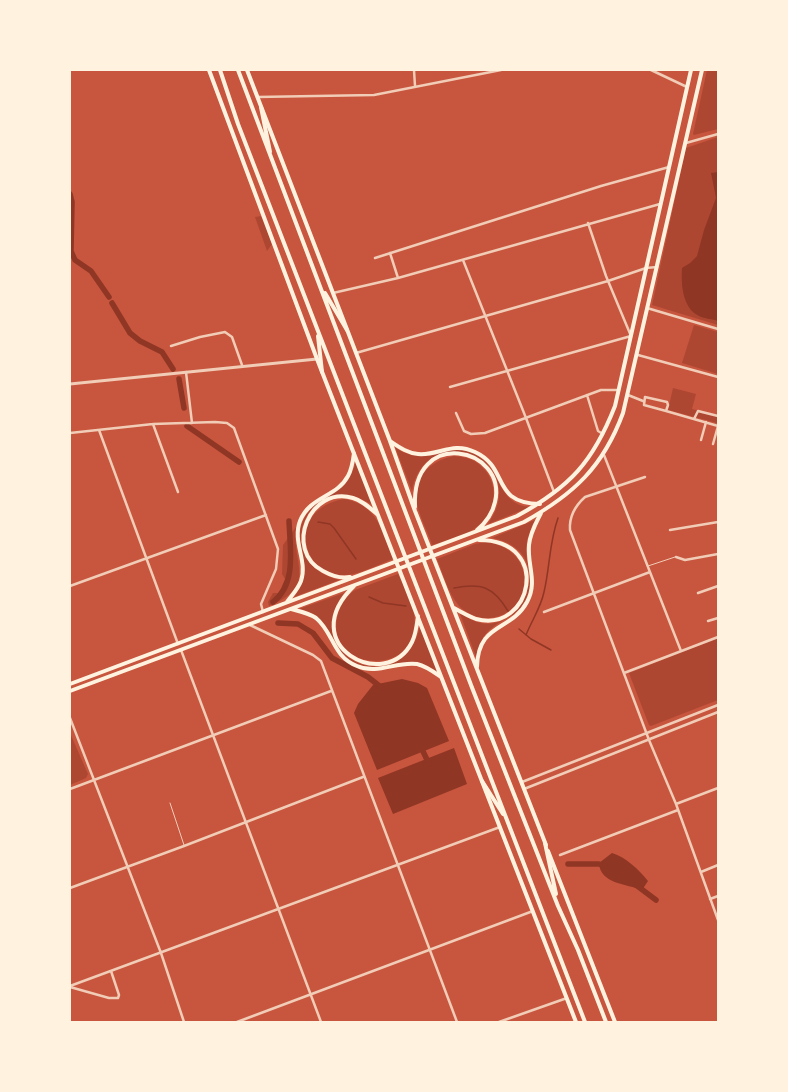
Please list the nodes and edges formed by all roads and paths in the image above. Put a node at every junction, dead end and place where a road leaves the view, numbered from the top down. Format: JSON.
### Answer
{"nodes":[{"id":1,"x":208,"y":70,"type":"edge"},
{"id":2,"x":220,"y":70,"type":"edge"},
{"id":3,"x":238,"y":70,"type":"edge"},
{"id":4,"x":247,"y":70,"type":"edge"},
{"id":5,"x":414,"y":70,"type":"edge"},
{"id":6,"x":501,"y":70,"type":"edge"},
{"id":7,"x":651,"y":70,"type":"edge"},
{"id":8,"x":691,"y":70,"type":"edge"},
{"id":9,"x":702,"y":70,"type":"edge"},
{"id":10,"x":415,"y":86,"type":"junction"},
{"id":11,"x":688,"y":87,"type":"junction"},
{"id":12,"x":697,"y":91,"type":"junction"},
{"id":13,"x":257,"y":97,"type":"junction"},
{"id":14,"x":261,"y":108,"type":"junction"},
{"id":15,"x":718,"y":134,"type":"edge"},
{"id":16,"x":686,"y":143,"type":"junction"},
{"id":17,"x":270,"y":156,"type":"junction"},
{"id":18,"x":669,"y":167,"type":"junction"},
{"id":19,"x":661,"y":204,"type":"junction"},
{"id":20,"x":588,"y":223,"type":"junction"},
{"id":21,"x":390,"y":253,"type":"junction"},
{"id":22,"x":375,"y":258,"type":"dead end"},
{"id":23,"x":462,"y":258,"type":"junction"},
{"id":24,"x":657,"y":266,"type":"junction"},
{"id":25,"x":646,"y":268,"type":"junction"},
{"id":26,"x":398,"y":278,"type":"junction"},
{"id":27,"x":608,"y":281,"type":"junction"},
{"id":28,"x":318,"y":282,"type":"junction"},
{"id":29,"x":333,"y":293,"type":"junction"},
{"id":30,"x":648,"y":308,"type":"junction"},
{"id":31,"x":484,"y":315,"type":"junction"},
{"id":32,"x":718,"y":329,"type":"edge"},
{"id":33,"x":347,"y":330,"type":"junction"},
{"id":34,"x":318,"y":331,"type":"junction"},
{"id":35,"x":631,"y":336,"type":"junction"},
{"id":36,"x":171,"y":346,"type":"dead end"},
{"id":37,"x":356,"y":353,"type":"junction"},
{"id":38,"x":638,"y":355,"type":"junction"},
{"id":39,"x":317,"y":359,"type":"junction"},
{"id":40,"x":242,"y":366,"type":"junction"},
{"id":41,"x":507,"y":371,"type":"junction"},
{"id":42,"x":186,"y":372,"type":"junction"},
{"id":43,"x":322,"y":372,"type":"junction"},
{"id":44,"x":718,"y":377,"type":"edge"},
{"id":45,"x":70,"y":384,"type":"edge"},
{"id":46,"x":450,"y":387,"type":"dead end"},
{"id":47,"x":619,"y":390,"type":"junction"},
{"id":48,"x":587,"y":395,"type":"junction"},
{"id":49,"x":628,"y":395,"type":"junction"},
{"id":50,"x":644,"y":401,"type":"junction"},
{"id":51,"x":666,"y":411,"type":"junction"},
{"id":52,"x":456,"y":412,"type":"dead end"},
{"id":53,"x":718,"y":416,"type":"edge"},
{"id":54,"x":526,"y":418,"type":"junction"},
{"id":55,"x":694,"y":419,"type":"junction"},
{"id":56,"x":706,"y":422,"type":"junction"},
{"id":57,"x":192,"y":423,"type":"junction"},
{"id":58,"x":153,"y":424,"type":"junction"},
{"id":59,"x":718,"y":426,"type":"edge"},
{"id":60,"x":99,"y":430,"type":"junction"},
{"id":61,"x":70,"y":433,"type":"edge"},
{"id":62,"x":604,"y":434,"type":"junction"},
{"id":63,"x":701,"y":440,"type":"dead end"},
{"id":64,"x":390,"y":441,"type":"junction"},
{"id":65,"x":713,"y":444,"type":"dead end"},
{"id":66,"x":354,"y":452,"type":"junction"},
{"id":67,"x":604,"y":455,"type":"junction"},
{"id":68,"x":644,"y":477,"type":"dead end"},
{"id":69,"x":616,"y":486,"type":"junction"},
{"id":70,"x":178,"y":492,"type":"dead end"},
{"id":71,"x":554,"y":492,"type":"junction"},
{"id":72,"x":540,"y":504,"type":"junction"},
{"id":73,"x":415,"y":511,"type":"junction"},
{"id":74,"x":541,"y":512,"type":"junction"},
{"id":75,"x":266,"y":515,"type":"junction"},
{"id":76,"x":379,"y":515,"type":"junction"},
{"id":77,"x":718,"y":522,"type":"edge"},
{"id":78,"x":670,"y":530,"type":"dead end"},
{"id":79,"x":472,"y":534,"type":"junction"},
{"id":80,"x":475,"y":540,"type":"junction"},
{"id":81,"x":718,"y":554,"type":"edge"},
{"id":82,"x":676,"y":557,"type":"joint"},
{"id":83,"x":146,"y":558,"type":"junction"},
{"id":84,"x":648,"y":566,"type":"junction"},
{"id":85,"x":650,"y":572,"type":"junction"},
{"id":86,"x":358,"y":576,"type":"junction"},
{"id":87,"x":356,"y":584,"type":"junction"},
{"id":88,"x":70,"y":586,"type":"edge"},
{"id":89,"x":718,"y":586,"type":"edge"},
{"id":90,"x":593,"y":593,"type":"junction"},
{"id":91,"x":698,"y":593,"type":"dead end"},
{"id":92,"x":287,"y":602,"type":"junction"},
{"id":93,"x":290,"y":608,"type":"junction"},
{"id":94,"x":454,"y":608,"type":"junction"},
{"id":95,"x":263,"y":612,"type":"junction"},
{"id":96,"x":544,"y":612,"type":"dead end"},
{"id":97,"x":418,"y":615,"type":"junction"},
{"id":98,"x":718,"y":618,"type":"edge"},
{"id":99,"x":708,"y":621,"type":"dead end"},
{"id":100,"x":249,"y":624,"type":"junction"},
{"id":101,"x":718,"y":637,"type":"edge"},
{"id":102,"x":178,"y":644,"type":"junction"},
{"id":103,"x":181,"y":649,"type":"junction"},
{"id":104,"x":681,"y":651,"type":"junction"},
{"id":105,"x":477,"y":669,"type":"junction"},
{"id":106,"x":624,"y":673,"type":"junction"},
{"id":107,"x":441,"y":677,"type":"junction"},
{"id":108,"x":70,"y":684,"type":"edge"},
{"id":109,"x":70,"y":691,"type":"edge"},
{"id":110,"x":331,"y":691,"type":"junction"},
{"id":111,"x":716,"y":706,"type":"edge"},
{"id":112,"x":718,"y":712,"type":"edge"},
{"id":113,"x":695,"y":714,"type":"junction"},
{"id":114,"x":70,"y":718,"type":"edge"},
{"id":115,"x":698,"y":720,"type":"junction"},
{"id":116,"x":647,"y":734,"type":"junction"},
{"id":117,"x":212,"y":735,"type":"junction"},
{"id":118,"x":649,"y":740,"type":"junction"},
{"id":119,"x":363,"y":777,"type":"junction"},
{"id":120,"x":94,"y":780,"type":"junction"},
{"id":121,"x":482,"y":781,"type":"junction"},
{"id":122,"x":522,"y":782,"type":"junction"},
{"id":123,"x":718,"y":788,"type":"edge"},
{"id":124,"x":70,"y":789,"type":"edge"},
{"id":125,"x":524,"y":789,"type":"junction"},
{"id":126,"x":170,"y":803,"type":"dead end"},
{"id":127,"x":676,"y":804,"type":"junction"},
{"id":128,"x":678,"y":810,"type":"junction"},
{"id":129,"x":247,"y":822,"type":"junction"},
{"id":130,"x":509,"y":823,"type":"junction"},
{"id":131,"x":500,"y":827,"type":"junction"},
{"id":132,"x":545,"y":843,"type":"junction"},
{"id":133,"x":184,"y":846,"type":"junction"},
{"id":134,"x":560,"y":855,"type":"dead end"},
{"id":135,"x":398,"y":864,"type":"junction"},
{"id":136,"x":718,"y":865,"type":"edge"},
{"id":137,"x":127,"y":867,"type":"junction"},
{"id":138,"x":701,"y":872,"type":"junction"},
{"id":139,"x":70,"y":888,"type":"edge"},
{"id":140,"x":718,"y":896,"type":"edge"},
{"id":141,"x":711,"y":900,"type":"junction"},
{"id":142,"x":558,"y":906,"type":"junction"},
{"id":143,"x":279,"y":909,"type":"junction"},
{"id":144,"x":533,"y":912,"type":"junction"},
{"id":145,"x":718,"y":920,"type":"edge"},
{"id":146,"x":431,"y":951,"type":"junction"},
{"id":147,"x":161,"y":953,"type":"junction"},
{"id":148,"x":111,"y":971,"type":"junction"},
{"id":149,"x":70,"y":986,"type":"edge"},
{"id":150,"x":310,"y":994,"type":"junction"},
{"id":151,"x":567,"y":998,"type":"junction"},
{"id":152,"x":184,"y":1022,"type":"edge"},
{"id":153,"x":237,"y":1022,"type":"edge"},
{"id":154,"x":320,"y":1022,"type":"edge"},
{"id":155,"x":457,"y":1022,"type":"edge"},
{"id":156,"x":499,"y":1022,"type":"edge"},
{"id":157,"x":576,"y":1022,"type":"edge"},
{"id":158,"x":585,"y":1022,"type":"edge"},
{"id":159,"x":606,"y":1022,"type":"edge"},
{"id":160,"x":615,"y":1022,"type":"edge"}],
"edges":[{"from":1,"to":39,"type":"main road"},
{"from":2,"to":34,"type":"main road"},
{"from":3,"to":17,"type":"main road"},
{"from":4,"to":13,"type":"main road"},
{"from":5,"to":10,"type":"street"},
{"from":6,"to":10,"type":"street"},
{"from":7,"to":11,"type":"street"},
{"from":8,"to":11,"type":"main road"},
{"from":9,"to":12,"type":"main road"},
{"from":10,"to":13,"type":"street"},
{"from":11,"to":12,"type":"main road"},
{"from":11,"to":18,"type":"main road"},
{"from":12,"to":16,"type":"main road"},
{"from":13,"to":14,"type":"main road"},
{"from":14,"to":17,"type":"main road"},
{"from":14,"to":29,"type":"main road"},
{"from":15,"to":16,"type":"street"},
{"from":16,"to":24,"type":"main road"},
{"from":17,"to":28,"type":"main road"},
{"from":18,"to":19,"type":"main road"},
{"from":18,"to":21,"type":"street"},
{"from":19,"to":20,"type":"street"},
{"from":19,"to":25,"type":"main road"},
{"from":20,"to":23,"type":"street"},
{"from":20,"to":27,"type":"street"},
{"from":21,"to":22,"type":"street"},
{"from":21,"to":26,"type":"street"},
{"from":23,"to":26,"type":"street"},
{"from":23,"to":31,"type":"street"},
{"from":24,"to":25,"type":"street"},
{"from":24,"to":30,"type":"main road"},
{"from":25,"to":27,"type":"street"},
{"from":25,"to":35,"type":"main road"},
{"from":26,"to":29,"type":"street"},
{"from":27,"to":31,"type":"street"},
{"from":27,"to":35,"type":"street"},
{"from":28,"to":33,"type":"main road"},
{"from":28,"to":142,"type":"main road"},
{"from":29,"to":33,"type":"main road"},
{"from":30,"to":32,"type":"street"},
{"from":30,"to":38,"type":"main road"},
{"from":31,"to":37,"type":"street"},
{"from":31,"to":41,"type":"street"},
{"from":33,"to":37,"type":"main road"},
{"from":34,"to":43,"type":"main road"},
{"from":34,"to":130,"type":"main road"},
{"from":35,"to":41,"type":"street"},
{"from":35,"to":47,"type":"main road"},
{"from":36,"to":40,"type":"street"},
{"from":37,"to":64,"type":"main road"},
{"from":38,"to":44,"type":"street"},
{"from":38,"to":49,"type":"main road"},
{"from":39,"to":40,"type":"street"},
{"from":39,"to":43,"type":"main road"},
{"from":40,"to":42,"type":"street"},
{"from":41,"to":46,"type":"street"},
{"from":41,"to":54,"type":"street"},
{"from":42,"to":45,"type":"street"},
{"from":42,"to":57,"type":"street"},
{"from":43,"to":66,"type":"main road"},
{"from":47,"to":48,"type":"street"},
{"from":47,"to":62,"type":"main road"},
{"from":48,"to":54,"type":"street"},
{"from":48,"to":62,"type":"street"},
{"from":49,"to":50,"type":"street"},
{"from":49,"to":67,"type":"main road"},
{"from":50,"to":51,"type":"street"},
{"from":50,"to":51,"type":"street"},
{"from":51,"to":55,"type":"street"},
{"from":52,"to":54,"type":"street"},
{"from":53,"to":55,"type":"street"},
{"from":54,"to":71,"type":"street"},
{"from":55,"to":56,"type":"street"},
{"from":56,"to":59,"type":"street"},
{"from":56,"to":63,"type":"street"},
{"from":57,"to":58,"type":"street"},
{"from":57,"to":75,"type":"street"},
{"from":58,"to":60,"type":"street"},
{"from":58,"to":70,"type":"street"},
{"from":59,"to":65,"type":"street"},
{"from":60,"to":61,"type":"street"},
{"from":60,"to":83,"type":"street"},
{"from":62,"to":71,"type":"main road"},
{"from":64,"to":72,"type":"main road"},
{"from":64,"to":73,"type":"main road"},
{"from":66,"to":76,"type":"main road"},
{"from":66,"to":92,"type":"main road"},
{"from":67,"to":69,"type":"street"},
{"from":67,"to":74,"type":"main road"},
{"from":68,"to":69,"type":"street"},
{"from":69,"to":84,"type":"street"},
{"from":69,"to":90,"type":"street"},
{"from":71,"to":72,"type":"main road"},
{"from":72,"to":79,"type":"main road"},
{"from":73,"to":79,"type":"main road"},
{"from":73,"to":94,"type":"main road"},
{"from":74,"to":80,"type":"main road"},
{"from":74,"to":105,"type":"main road"},
{"from":75,"to":83,"type":"street"},
{"from":75,"to":95,"type":"street"},
{"from":76,"to":86,"type":"main road"},
{"from":76,"to":97,"type":"main road"},
{"from":77,"to":78,"type":"street"},
{"from":79,"to":86,"type":"main road"},
{"from":80,"to":87,"type":"main road"},
{"from":80,"to":94,"type":"main road"},
{"from":81,"to":82,"type":"street"},
{"from":82,"to":84,"type":"lane"},
{"from":83,"to":88,"type":"street"},
{"from":83,"to":102,"type":"street"},
{"from":84,"to":85,"type":"street"},
{"from":85,"to":90,"type":"street"},
{"from":85,"to":104,"type":"street"},
{"from":86,"to":92,"type":"main road"},
{"from":87,"to":93,"type":"main road"},
{"from":87,"to":97,"type":"main road"},
{"from":89,"to":91,"type":"street"},
{"from":90,"to":96,"type":"street"},
{"from":90,"to":106,"type":"street"},
{"from":92,"to":95,"type":"main road"},
{"from":93,"to":100,"type":"main road"},
{"from":93,"to":107,"type":"main road"},
{"from":94,"to":105,"type":"main road"},
{"from":95,"to":102,"type":"main road"},
{"from":97,"to":107,"type":"main road"},
{"from":98,"to":99,"type":"street"},
{"from":100,"to":103,"type":"main road"},
{"from":100,"to":110,"type":"street"},
{"from":101,"to":104,"type":"street"},
{"from":102,"to":108,"type":"main road"},
{"from":103,"to":109,"type":"main road"},
{"from":103,"to":117,"type":"street"},
{"from":104,"to":106,"type":"street"},
{"from":105,"to":122,"type":"main road"},
{"from":106,"to":116,"type":"street"},
{"from":107,"to":121,"type":"main road"},
{"from":110,"to":117,"type":"street"},
{"from":110,"to":119,"type":"street"},
{"from":111,"to":112,"type":"street"},
{"from":111,"to":113,"type":"street"},
{"from":112,"to":115,"type":"street"},
{"from":113,"to":115,"type":"street"},
{"from":113,"to":116,"type":"street"},
{"from":114,"to":120,"type":"street"},
{"from":115,"to":118,"type":"street"},
{"from":116,"to":118,"type":"street"},
{"from":116,"to":122,"type":"street"},
{"from":117,"to":120,"type":"street"},
{"from":117,"to":129,"type":"street"},
{"from":118,"to":125,"type":"street"},
{"from":118,"to":127,"type":"street"},
{"from":119,"to":129,"type":"street"},
{"from":119,"to":135,"type":"street"},
{"from":120,"to":124,"type":"street"},
{"from":120,"to":137,"type":"street"},
{"from":121,"to":130,"type":"main road"},
{"from":121,"to":131,"type":"main road"},
{"from":122,"to":125,"type":"main road"},
{"from":123,"to":127,"type":"street"},
{"from":125,"to":132,"type":"main road"},
{"from":126,"to":133,"type":"lane"},
{"from":127,"to":128,"type":"street"},
{"from":128,"to":134,"type":"street"},
{"from":128,"to":138,"type":"street"},
{"from":129,"to":133,"type":"street"},
{"from":129,"to":143,"type":"street"},
{"from":130,"to":158,"type":"main road"},
{"from":131,"to":135,"type":"street"},
{"from":131,"to":144,"type":"main road"},
{"from":132,"to":142,"type":"main road"},
{"from":132,"to":160,"type":"main road"},
{"from":133,"to":137,"type":"street"},
{"from":135,"to":143,"type":"street"},
{"from":135,"to":146,"type":"street"},
{"from":136,"to":138,"type":"street"},
{"from":137,"to":139,"type":"street"},
{"from":137,"to":147,"type":"street"},
{"from":138,"to":141,"type":"street"},
{"from":140,"to":141,"type":"street"},
{"from":141,"to":145,"type":"street"},
{"from":142,"to":159,"type":"main road"},
{"from":143,"to":147,"type":"street"},
{"from":143,"to":150,"type":"street"},
{"from":144,"to":146,"type":"street"},
{"from":144,"to":151,"type":"main road"},
{"from":146,"to":150,"type":"street"},
{"from":146,"to":155,"type":"street"},
{"from":147,"to":148,"type":"street"},
{"from":147,"to":152,"type":"street"},
{"from":148,"to":149,"type":"street"},
{"from":148,"to":149,"type":"street"},
{"from":150,"to":153,"type":"street"},
{"from":150,"to":154,"type":"street"},
{"from":151,"to":156,"type":"street"},
{"from":151,"to":157,"type":"main road"}]}
